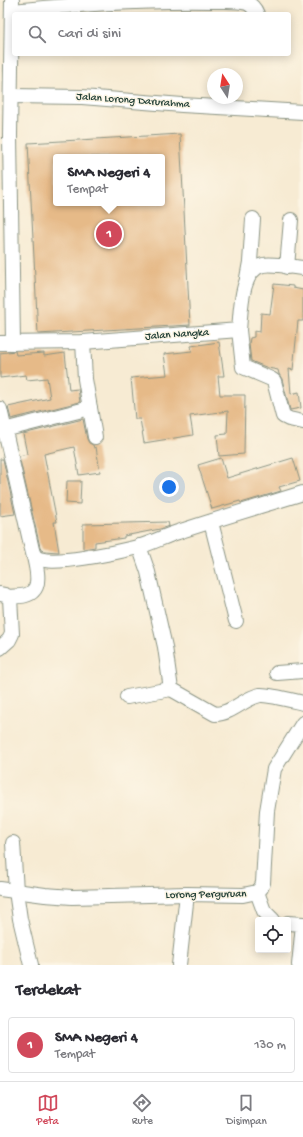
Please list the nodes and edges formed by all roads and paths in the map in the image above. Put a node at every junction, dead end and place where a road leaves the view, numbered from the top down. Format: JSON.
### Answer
{"nodes":[{"id":1,"x":12,"y":5,"type":"edge"},
{"id":2,"x":255,"y":12,"type":"edge"},
{"id":3,"x":11,"y":96,"type":"junction"},
{"id":4,"x":303,"y":112,"type":"edge"},
{"id":5,"x":5,"y":135,"type":"edge"},
{"id":6,"x":254,"y":219,"type":"dead end"},
{"id":7,"x":291,"y":220,"type":"dead end"},
{"id":8,"x":287,"y":267,"type":"junction"},
{"id":9,"x":303,"y":268,"type":"edge"},
{"id":10,"x":247,"y":278,"type":"junction"},
{"id":11,"x":238,"y":330,"type":"junction"},
{"id":12,"x":82,"y":342,"type":"junction"},
{"id":13,"x":6,"y":343,"type":"edge"},
{"id":14,"x":90,"y":408,"type":"junction"},
{"id":15,"x":0,"y":409,"type":"edge"},
{"id":16,"x":303,"y":422,"type":"edge"},
{"id":17,"x":2,"y":431,"type":"edge"},
{"id":18,"x":95,"y":437,"type":"dead end"},
{"id":19,"x":303,"y":493,"type":"edge"},
{"id":20,"x":211,"y":522,"type":"junction"},
{"id":21,"x":139,"y":546,"type":"junction"},
{"id":22,"x":35,"y":556,"type":"junction"},
{"id":23,"x":4,"y":596,"type":"edge"},
{"id":24,"x":236,"y":621,"type":"dead end"},
{"id":25,"x":0,"y":648,"type":"edge"},
{"id":26,"x":303,"y":671,"type":"edge"},
{"id":27,"x":277,"y":673,"type":"dead end"},
{"id":28,"x":171,"y":689,"type":"junction"},
{"id":29,"x":127,"y":697,"type":"dead end"},
{"id":30,"x":303,"y":703,"type":"edge"},
{"id":31,"x":303,"y":723,"type":"edge"},
{"id":32,"x":13,"y":843,"type":"dead end"},
{"id":33,"x":0,"y":889,"type":"edge"},
{"id":34,"x":16,"y":891,"type":"junction"},
{"id":35,"x":257,"y":892,"type":"junction"},
{"id":36,"x":186,"y":894,"type":"junction"},
{"id":37,"x":270,"y":917,"type":"edge"},
{"id":38,"x":291,"y":923,"type":"edge"},
{"id":39,"x":31,"y":965,"type":"edge"},
{"id":40,"x":179,"y":965,"type":"edge"},
{"id":41,"x":299,"y":965,"type":"edge"}],
"edges":[{"from":1,"to":2,"type":"street"},
{"from":1,"to":3,"type":"street"},
{"from":3,"to":4,"type":"street","name":"Jalan Lorong Darurahma"},
{"from":3,"to":5,"type":"street"},
{"from":5,"to":13,"type":"street"},
{"from":6,"to":10,"type":"street"},
{"from":7,"to":8,"type":"street"},
{"from":8,"to":9,"type":"street"},
{"from":8,"to":10,"type":"street"},
{"from":10,"to":11,"type":"street"},
{"from":11,"to":12,"type":"street","name":"Jalan Nangka"},
{"from":11,"to":16,"type":"street"},
{"from":12,"to":13,"type":"street","name":"Jalan Nangka"},
{"from":12,"to":14,"type":"street"},
{"from":14,"to":17,"type":"street"},
{"from":14,"to":18,"type":"street"},
{"from":15,"to":17,"type":"street"},
{"from":17,"to":22,"type":"street"},
{"from":19,"to":20,"type":"street"},
{"from":20,"to":21,"type":"street"},
{"from":20,"to":24,"type":"street"},
{"from":21,"to":22,"type":"street"},
{"from":21,"to":28,"type":"street"},
{"from":22,"to":23,"type":"street"},
{"from":23,"to":25,"type":"street"},
{"from":26,"to":27,"type":"street"},
{"from":28,"to":29,"type":"street"},
{"from":28,"to":30,"type":"street"},
{"from":31,"to":35,"type":"street","name":"Lorong Perguruan"},
{"from":32,"to":34,"type":"street"},
{"from":33,"to":34,"type":"street","name":"Lorong Perguruan"},
{"from":34,"to":36,"type":"street","name":"Lorong Perguruan"},
{"from":34,"to":39,"type":"street"},
{"from":35,"to":36,"type":"street","name":"Lorong Perguruan"},
{"from":35,"to":37,"type":"street"},
{"from":36,"to":40,"type":"street"},
{"from":38,"to":41,"type":"street"}]}
